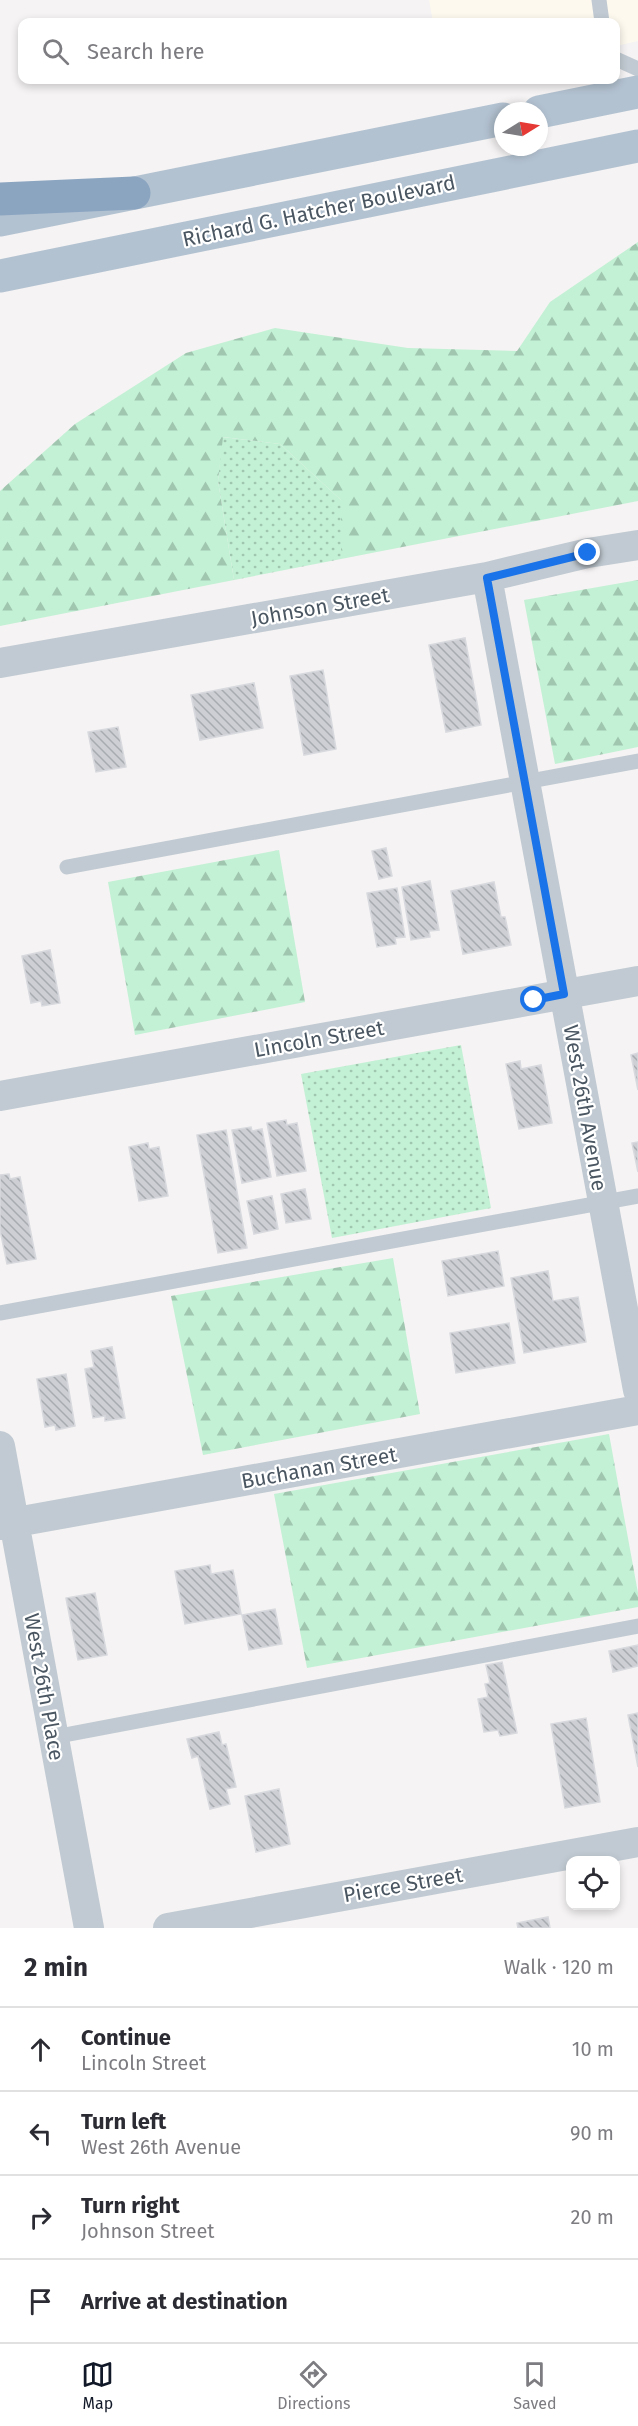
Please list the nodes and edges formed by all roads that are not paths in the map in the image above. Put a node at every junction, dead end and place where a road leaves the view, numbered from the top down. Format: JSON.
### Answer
{"nodes":[{"id":1,"x":599,"y":0,"type":"edge"},
{"id":2,"x":601,"y":18,"type":"edge"},
{"id":3,"x":620,"y":61,"type":"edge"},
{"id":4,"x":638,"y":69,"type":"edge"},
{"id":5,"x":638,"y":92,"type":"edge"},
{"id":6,"x":548,"y":110,"type":"edge"},
{"id":7,"x":494,"y":121,"type":"edge"},
{"id":8,"x":638,"y":146,"type":"edge"},
{"id":9,"x":134,"y":193,"type":"junction"},
{"id":10,"x":0,"y":199,"type":"edge"},
{"id":11,"x":0,"y":220,"type":"edge"},
{"id":12,"x":0,"y":276,"type":"edge"},
{"id":13,"x":638,"y":545,"type":"edge"},
{"id":14,"x":487,"y":578,"type":"junction"},
{"id":15,"x":0,"y":663,"type":"edge"},
{"id":16,"x":638,"y":761,"type":"edge"},
{"id":17,"x":525,"y":783,"type":"junction"},
{"id":18,"x":67,"y":867,"type":"dead end"},
{"id":19,"x":638,"y":981,"type":"edge"},
{"id":20,"x":564,"y":994,"type":"junction"},
{"id":21,"x":0,"y":1096,"type":"edge"},
{"id":22,"x":638,"y":1196,"type":"edge"},
{"id":23,"x":603,"y":1203,"type":"junction"},
{"id":24,"x":0,"y":1313,"type":"edge"},
{"id":25,"x":638,"y":1390,"type":"edge"},
{"id":26,"x":638,"y":1410,"type":"edge"},
{"id":27,"x":0,"y":1446,"type":"edge"},
{"id":28,"x":7,"y":1524,"type":"edge"},
{"id":29,"x":638,"y":1626,"type":"edge"},
{"id":30,"x":54,"y":1737,"type":"junction"},
{"id":31,"x":638,"y":1842,"type":"edge"},
{"id":32,"x":89,"y":1928,"type":"edge"},
{"id":33,"x":168,"y":1928,"type":"edge"}],
"edges":[{"from":1,"to":2,"type":"lane"},
{"from":3,"to":4,"type":"lane"},
{"from":5,"to":6,"type":"main road"},
{"from":7,"to":9,"type":"main road"},
{"from":8,"to":12,"type":"main road","name":"Richard G. Hatcher Boulevard"},
{"from":9,"to":10,"type":"highway"},
{"from":9,"to":11,"type":"main road"},
{"from":13,"to":14,"type":"street","name":"Johnson Street"},
{"from":14,"to":15,"type":"street","name":"Johnson Street"},
{"from":14,"to":17,"type":"street","name":"West 26th Avenue"},
{"from":16,"to":17,"type":"lane"},
{"from":17,"to":18,"type":"lane"},
{"from":17,"to":20,"type":"street","name":"West 26th Avenue"},
{"from":19,"to":20,"type":"street","name":"Lincoln Street"},
{"from":20,"to":21,"type":"street","name":"Lincoln Street"},
{"from":20,"to":23,"type":"street","name":"West 26th Avenue"},
{"from":22,"to":23,"type":"lane"},
{"from":23,"to":24,"type":"lane"},
{"from":23,"to":25,"type":"street","name":"West 26th Avenue"},
{"from":26,"to":28,"type":"street","name":"Buchanan Street"},
{"from":27,"to":28,"type":"street","name":"West 26th Place"},
{"from":28,"to":30,"type":"street","name":"West 26th Place"},
{"from":29,"to":30,"type":"lane"},
{"from":30,"to":32,"type":"street","name":"West 26th Place"},
{"from":31,"to":33,"type":"street","name":"Pierce Street"}]}
